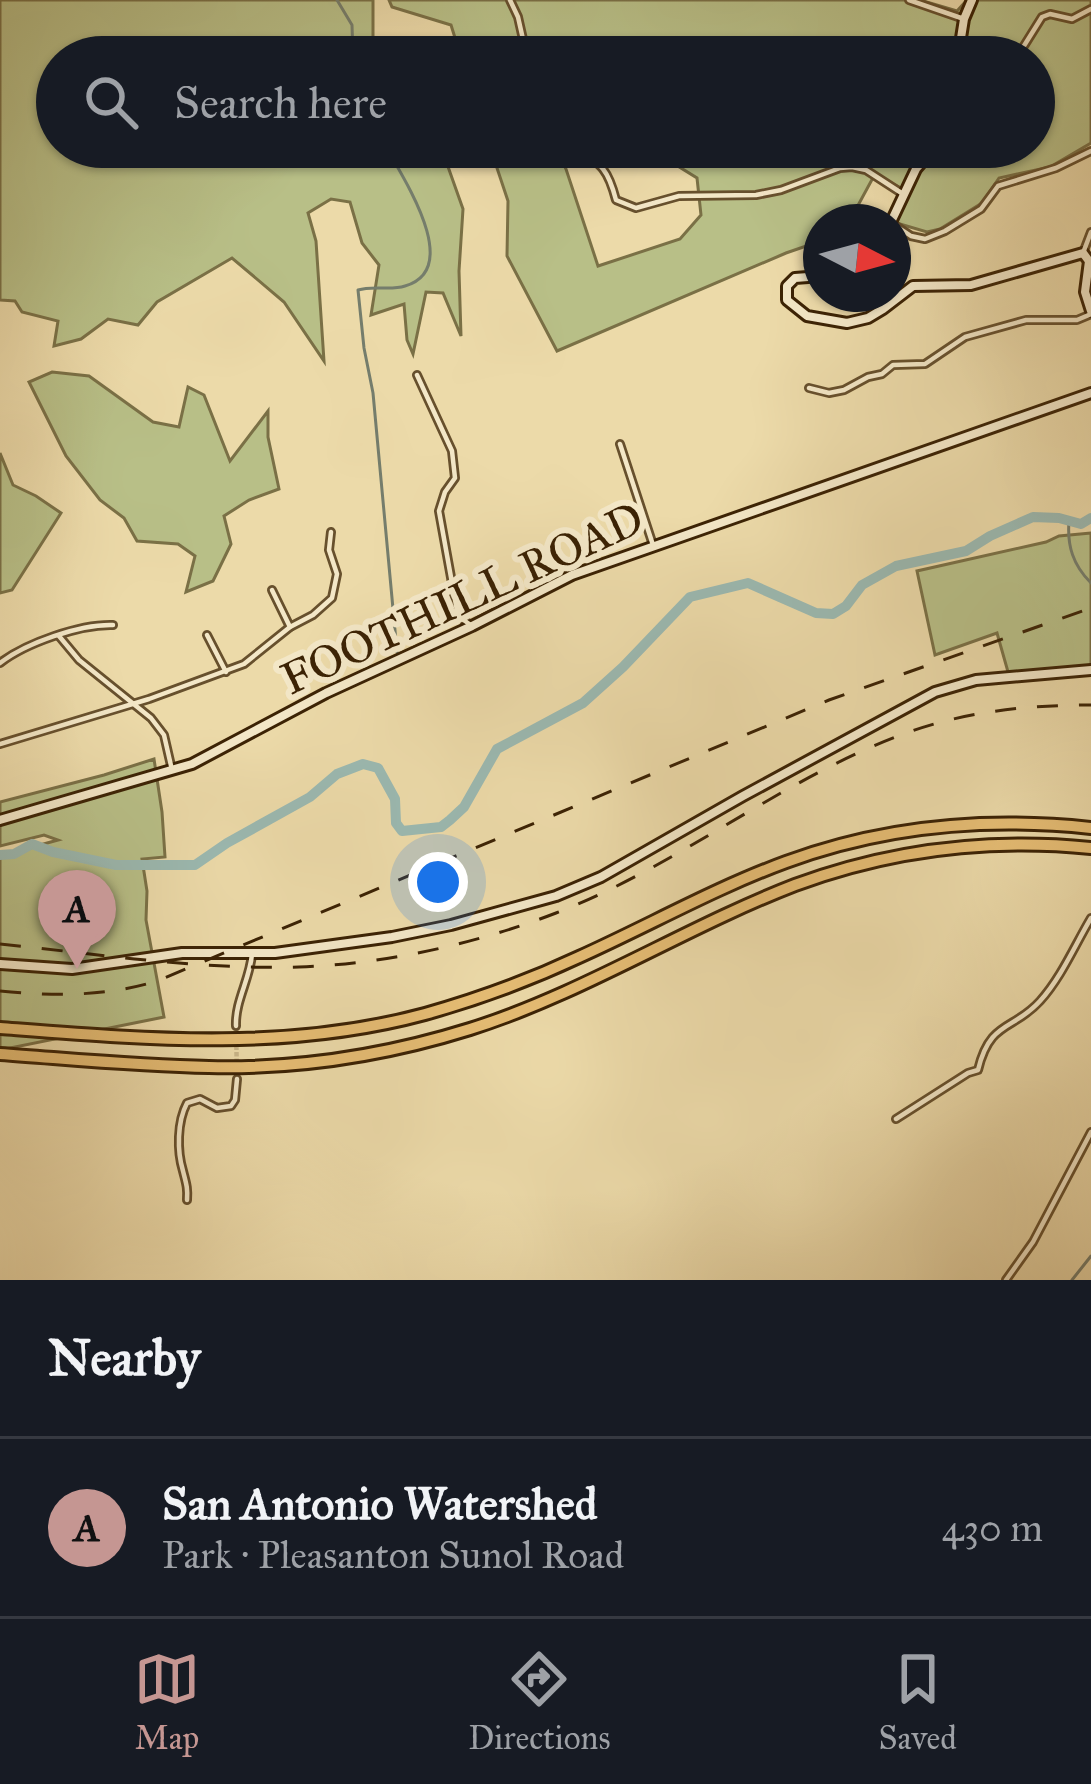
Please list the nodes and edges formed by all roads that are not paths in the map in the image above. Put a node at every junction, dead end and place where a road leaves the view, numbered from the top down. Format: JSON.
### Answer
{"nodes":[{"id":1,"x":510,"y":0,"type":"edge"},
{"id":2,"x":909,"y":0,"type":"edge"},
{"id":3,"x":972,"y":0,"type":"edge"},
{"id":4,"x":1091,"y":9,"type":"edge"},
{"id":5,"x":964,"y":19,"type":"junction"},
{"id":6,"x":522,"y":36,"type":"edge"},
{"id":7,"x":961,"y":36,"type":"edge"},
{"id":8,"x":1030,"y":36,"type":"edge"},
{"id":9,"x":1091,"y":151,"type":"edge"},
{"id":10,"x":605,"y":168,"type":"edge"},
{"id":11,"x":840,"y":168,"type":"edge"},
{"id":12,"x":840,"y":168,"type":"edge"},
{"id":13,"x":917,"y":168,"type":"edge"},
{"id":14,"x":903,"y":194,"type":"junction"},
{"id":15,"x":899,"y":204,"type":"edge"},
{"id":16,"x":1091,"y":232,"type":"edge"},
{"id":17,"x":911,"y":236,"type":"edge"},
{"id":18,"x":1083,"y":253,"type":"junction"},
{"id":19,"x":803,"y":277,"type":"edge"},
{"id":20,"x":911,"y":288,"type":"edge"},
{"id":21,"x":879,"y":312,"type":"edge"},
{"id":22,"x":1091,"y":312,"type":"edge"},
{"id":23,"x":417,"y":375,"type":"dead end"},
{"id":24,"x":808,"y":388,"type":"dead end"},
{"id":25,"x":1091,"y":394,"type":"edge"},
{"id":26,"x":620,"y":444,"type":"dead end"},
{"id":27,"x":331,"y":532,"type":"dead end"},
{"id":28,"x":653,"y":545,"type":"junction"},
{"id":29,"x":272,"y":590,"type":"dead end"},
{"id":30,"x":113,"y":625,"type":"dead end"},
{"id":31,"x":472,"y":626,"type":"junction"},
{"id":32,"x":290,"y":627,"type":"junction"},
{"id":33,"x":207,"y":635,"type":"dead end"},
{"id":34,"x":59,"y":636,"type":"junction"},
{"id":35,"x":0,"y":663,"type":"edge"},
{"id":36,"x":1091,"y":670,"type":"edge"},
{"id":37,"x":226,"y":672,"type":"junction"},
{"id":38,"x":134,"y":704,"type":"junction"},
{"id":39,"x":0,"y":744,"type":"edge"},
{"id":40,"x":172,"y":771,"type":"junction"},
{"id":41,"x":0,"y":820,"type":"edge"},
{"id":42,"x":1091,"y":828,"type":"edge"},
{"id":43,"x":1091,"y":848,"type":"edge"},
{"id":44,"x":1091,"y":918,"type":"edge"},
{"id":45,"x":252,"y":954,"type":"junction"},
{"id":46,"x":0,"y":964,"type":"edge"},
{"id":47,"x":236,"y":1026,"type":"tunnel mouth"},
{"id":48,"x":0,"y":1028,"type":"edge"},
{"id":49,"x":0,"y":1054,"type":"edge"},
{"id":50,"x":237,"y":1079,"type":"dead end"},
{"id":51,"x":896,"y":1119,"type":"dead end"},
{"id":52,"x":1091,"y":1132,"type":"edge"},
{"id":53,"x":187,"y":1200,"type":"dead end"},
{"id":54,"x":1006,"y":1280,"type":"edge"}],
"edges":[{"from":1,"to":6,"type":"street"},
{"from":2,"to":5,"type":"street"},
{"from":3,"to":5,"type":"street"},
{"from":4,"to":8,"type":"street"},
{"from":5,"to":7,"type":"street"},
{"from":9,"to":17,"type":"street"},
{"from":10,"to":12,"type":"street"},
{"from":11,"to":14,"type":"street"},
{"from":13,"to":14,"type":"street"},
{"from":14,"to":15,"type":"street"},
{"from":16,"to":18,"type":"street"},
{"from":18,"to":20,"type":"street"},
{"from":18,"to":22,"type":"street"},
{"from":19,"to":21,"type":"street"},
{"from":22,"to":24,"type":"street"},
{"from":23,"to":31,"type":"street"},
{"from":25,"to":28,"type":"street","name":"FOOTHILL ROAD"},
{"from":26,"to":28,"type":"street"},
{"from":27,"to":32,"type":"street"},
{"from":28,"to":31,"type":"street","name":"FOOTHILL ROAD"},
{"from":29,"to":32,"type":"street"},
{"from":30,"to":34,"type":"street"},
{"from":31,"to":40,"type":"street","name":"FOOTHILL ROAD"},
{"from":32,"to":37,"type":"street"},
{"from":33,"to":37,"type":"street"},
{"from":34,"to":35,"type":"street"},
{"from":34,"to":38,"type":"street"},
{"from":36,"to":45,"type":"street"},
{"from":37,"to":38,"type":"street"},
{"from":38,"to":39,"type":"street"},
{"from":38,"to":40,"type":"street"},
{"from":40,"to":41,"type":"street","name":"FOOTHILL ROAD"},
{"from":42,"to":48,"type":"highway"},
{"from":43,"to":49,"type":"highway"},
{"from":44,"to":51,"type":"street"},
{"from":45,"to":46,"type":"street"},
{"from":45,"to":47,"type":"street"},
{"from":50,"to":53,"type":"street"},
{"from":52,"to":54,"type":"street"}]}
